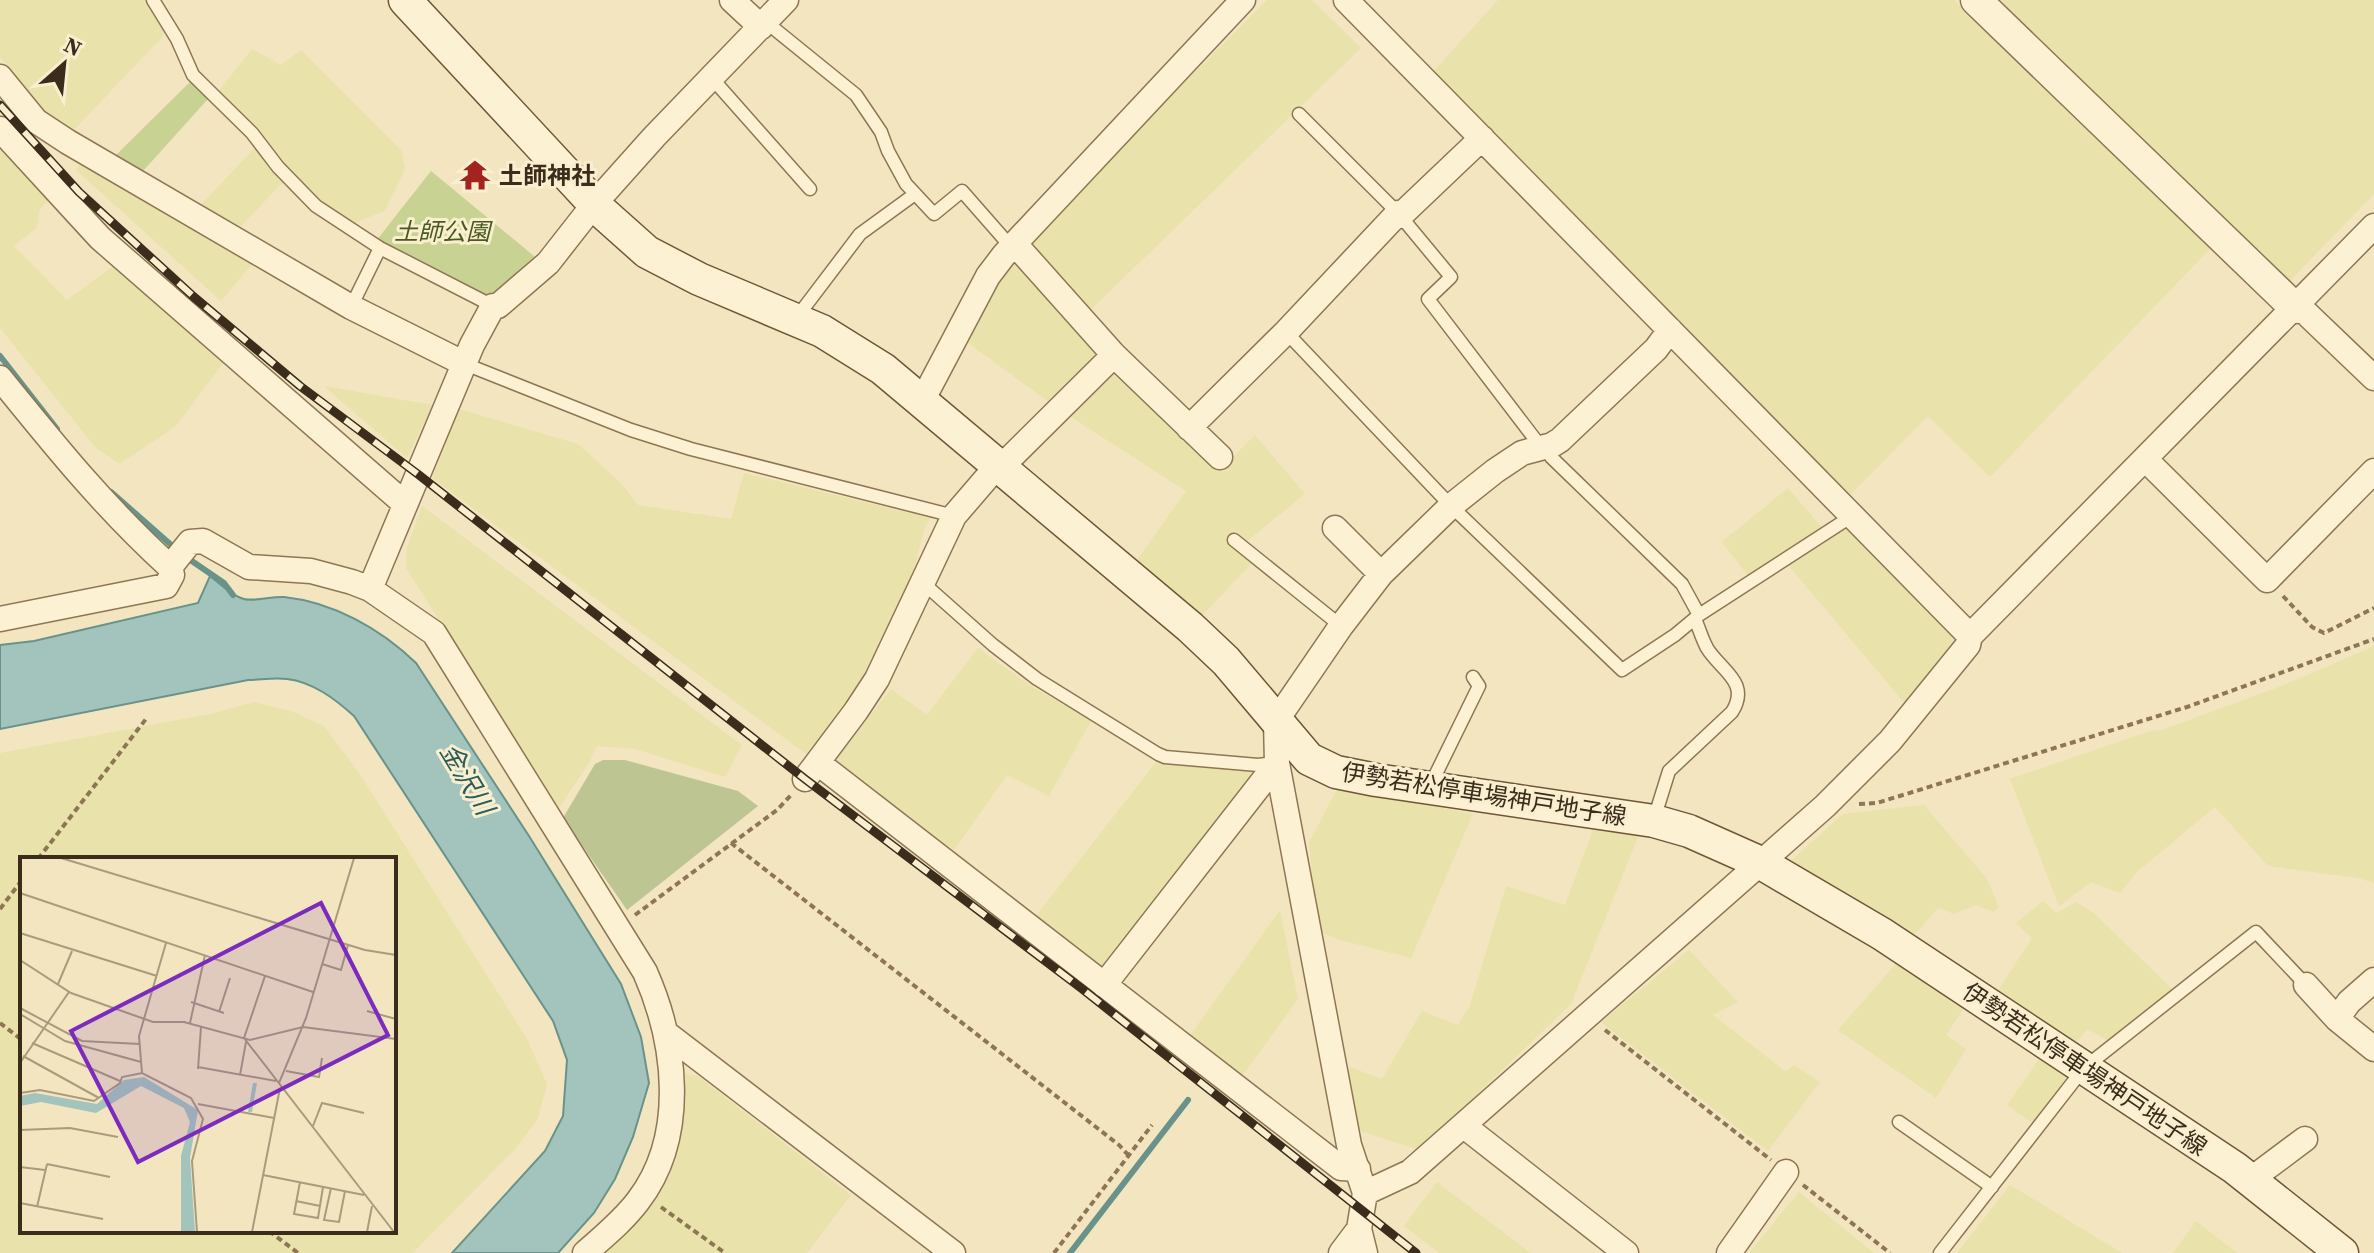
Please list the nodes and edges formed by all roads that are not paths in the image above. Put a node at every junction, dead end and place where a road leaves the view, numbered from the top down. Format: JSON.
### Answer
{"nodes":[{"id":1,"x":153,"y":0,"type":"edge"},
{"id":2,"x":405,"y":0,"type":"edge"},
{"id":3,"x":732,"y":0,"type":"edge"},
{"id":4,"x":786,"y":0,"type":"edge"},
{"id":5,"x":1243,"y":0,"type":"edge"},
{"id":6,"x":1346,"y":0,"type":"edge"},
{"id":7,"x":1976,"y":0,"type":"edge"},
{"id":8,"x":764,"y":24,"type":"junction"},
{"id":9,"x":710,"y":76,"type":"junction"},
{"id":10,"x":0,"y":77,"type":"edge"},
{"id":11,"x":1299,"y":114,"type":"dead end"},
{"id":12,"x":0,"y":129,"type":"edge"},
{"id":13,"x":1482,"y":138,"type":"junction"},
{"id":14,"x":810,"y":189,"type":"dead end"},
{"id":15,"x":915,"y":194,"type":"junction"},
{"id":16,"x":595,"y":203,"type":"junction"},
{"id":17,"x":1399,"y":214,"type":"junction"},
{"id":18,"x":2374,"y":226,"type":"edge"},
{"id":19,"x":1014,"y":246,"type":"junction"},
{"id":20,"x":380,"y":248,"type":"junction"},
{"id":21,"x":493,"y":306,"type":"junction"},
{"id":22,"x":351,"y":307,"type":"junction"},
{"id":23,"x":2295,"y":308,"type":"junction"},
{"id":24,"x":795,"y":319,"type":"junction"},
{"id":25,"x":1670,"y":330,"type":"junction"},
{"id":26,"x":1286,"y":332,"type":"junction"},
{"id":27,"x":1114,"y":355,"type":"junction"},
{"id":28,"x":465,"y":364,"type":"junction"},
{"id":29,"x":0,"y":378,"type":"edge"},
{"id":30,"x":2374,"y":378,"type":"edge"},
{"id":31,"x":922,"y":401,"type":"junction"},
{"id":32,"x":1189,"y":428,"type":"junction"},
{"id":33,"x":1544,"y":447,"type":"junction"},
{"id":34,"x":1220,"y":457,"type":"dead end"},
{"id":35,"x":2146,"y":460,"type":"junction"},
{"id":36,"x":999,"y":466,"type":"junction"},
{"id":37,"x":2374,"y":471,"type":"edge"},
{"id":38,"x":405,"y":504,"type":"junction"},
{"id":39,"x":1451,"y":506,"type":"junction"},
{"id":40,"x":954,"y":516,"type":"junction"},
{"id":41,"x":1852,"y":516,"type":"junction"},
{"id":42,"x":1335,"y":528,"type":"dead end"},
{"id":43,"x":1234,"y":540,"type":"dead end"},
{"id":44,"x":177,"y":558,"type":"junction"},
{"id":45,"x":1381,"y":574,"type":"junction"},
{"id":46,"x":922,"y":581,"type":"junction"},
{"id":47,"x":370,"y":589,"type":"junction"},
{"id":48,"x":1697,"y":617,"type":"junction"},
{"id":49,"x":0,"y":619,"type":"edge"},
{"id":50,"x":1341,"y":626,"type":"junction"},
{"id":51,"x":1970,"y":636,"type":"junction"},
{"id":52,"x":1473,"y":677,"type":"dead end"},
{"id":53,"x":1276,"y":721,"type":"junction"},
{"id":54,"x":1277,"y":763,"type":"junction"},
{"id":55,"x":1429,"y":787,"type":"junction"},
{"id":56,"x":1654,"y":821,"type":"junction"},
{"id":57,"x":1761,"y":863,"type":"junction"},
{"id":58,"x":2374,"y":980,"type":"edge"},
{"id":59,"x":1104,"y":985,"type":"junction"},
{"id":60,"x":2306,"y":985,"type":"joint"},
{"id":61,"x":2337,"y":1019,"type":"junction"},
{"id":62,"x":667,"y":1034,"type":"junction"},
{"id":63,"x":2374,"y":1049,"type":"edge"},
{"id":64,"x":2084,"y":1068,"type":"junction"},
{"id":65,"x":1899,"y":1122,"type":"dead end"},
{"id":66,"x":1464,"y":1126,"type":"junction"},
{"id":67,"x":2305,"y":1139,"type":"dead end"},
{"id":68,"x":1358,"y":1169,"type":"junction"},
{"id":69,"x":1786,"y":1172,"type":"road end"},
{"id":70,"x":2250,"y":1180,"type":"junction"},
{"id":71,"x":1992,"y":1187,"type":"junction"},
{"id":72,"x":1365,"y":1193,"type":"junction"},
{"id":73,"x":1362,"y":1241,"type":"edge"},
{"id":74,"x":585,"y":1253,"type":"edge"},
{"id":75,"x":953,"y":1253,"type":"edge"},
{"id":76,"x":1341,"y":1253,"type":"edge"},
{"id":77,"x":1626,"y":1253,"type":"edge"},
{"id":78,"x":1729,"y":1253,"type":"edge"},
{"id":79,"x":1940,"y":1253,"type":"edge"},
{"id":80,"x":2342,"y":1253,"type":"edge"}],
"edges":[{"from":1,"to":20,"type":"lane"},
{"from":2,"to":16,"type":"main road","name":"伊勢若松停車場神戸地子線"},
{"from":3,"to":8,"type":"street"},
{"from":4,"to":8,"type":"street"},
{"from":5,"to":19,"type":"street"},
{"from":6,"to":13,"type":"street"},
{"from":7,"to":23,"type":"street"},
{"from":8,"to":9,"type":"street"},
{"from":8,"to":15,"type":"lane"},
{"from":9,"to":14,"type":"lane"},
{"from":9,"to":16,"type":"street"},
{"from":10,"to":22,"type":"street"},
{"from":11,"to":17,"type":"lane"},
{"from":12,"to":38,"type":"street"},
{"from":13,"to":17,"type":"street"},
{"from":13,"to":25,"type":"street"},
{"from":15,"to":19,"type":"lane"},
{"from":15,"to":24,"type":"lane"},
{"from":16,"to":21,"type":"street"},
{"from":16,"to":24,"type":"main road","name":"伊勢若松停車場神戸地子線"},
{"from":17,"to":26,"type":"street"},
{"from":17,"to":33,"type":"lane"},
{"from":18,"to":23,"type":"street"},
{"from":19,"to":27,"type":"street"},
{"from":19,"to":31,"type":"street"},
{"from":20,"to":21,"type":"lane"},
{"from":20,"to":22,"type":"lane"},
{"from":21,"to":28,"type":"street"},
{"from":22,"to":28,"type":"street"},
{"from":23,"to":30,"type":"street"},
{"from":23,"to":35,"type":"street"},
{"from":24,"to":31,"type":"main road","name":"伊勢若松停車場神戸地子線"},
{"from":25,"to":33,"type":"street"},
{"from":25,"to":41,"type":"street"},
{"from":26,"to":32,"type":"street"},
{"from":26,"to":39,"type":"lane"},
{"from":27,"to":32,"type":"street"},
{"from":27,"to":36,"type":"street"},
{"from":28,"to":38,"type":"street"},
{"from":28,"to":40,"type":"lane"},
{"from":29,"to":44,"type":"street"},
{"from":31,"to":36,"type":"main road","name":"伊勢若松停車場神戸地子線"},
{"from":32,"to":34,"type":"street"},
{"from":33,"to":39,"type":"street"},
{"from":33,"to":48,"type":"lane"},
{"from":35,"to":37,"type":"street"},
{"from":35,"to":51,"type":"street"},
{"from":36,"to":40,"type":"street"},
{"from":36,"to":53,"type":"main road","name":"伊勢若松停車場神戸地子線"},
{"from":38,"to":47,"type":"street"},
{"from":39,"to":45,"type":"street"},
{"from":39,"to":48,"type":"lane"},
{"from":40,"to":46,"type":"street"},
{"from":41,"to":48,"type":"lane"},
{"from":41,"to":51,"type":"street"},
{"from":42,"to":45,"type":"street"},
{"from":43,"to":50,"type":"lane"},
{"from":44,"to":47,"type":"street"},
{"from":44,"to":49,"type":"street"},
{"from":45,"to":50,"type":"street"},
{"from":46,"to":54,"type":"lane"},
{"from":46,"to":59,"type":"street"},
{"from":47,"to":62,"type":"street"},
{"from":48,"to":56,"type":"lane"},
{"from":50,"to":53,"type":"street"},
{"from":51,"to":57,"type":"street"},
{"from":52,"to":55,"type":"lane"},
{"from":53,"to":54,"type":"street"},
{"from":53,"to":55,"type":"main road","name":"伊勢若松停車場神戸地子線"},
{"from":54,"to":59,"type":"street"},
{"from":54,"to":68,"type":"street"},
{"from":55,"to":56,"type":"main road","name":"伊勢若松停車場神戸地子線"},
{"from":56,"to":57,"type":"main road","name":"伊勢若松停車場神戸地子線"},
{"from":57,"to":64,"type":"main road","name":"伊勢若松停車場神戸地子線"},
{"from":57,"to":66,"type":"street"},
{"from":58,"to":61,"type":"street"},
{"from":59,"to":68,"type":"street"},
{"from":60,"to":61,"type":"street"},
{"from":60,"to":64,"type":"lane"},
{"from":61,"to":63,"type":"street"},
{"from":62,"to":74,"type":"street"},
{"from":62,"to":75,"type":"street"},
{"from":64,"to":70,"type":"main road","name":"伊勢若松停車場神戸地子線"},
{"from":64,"to":71,"type":"lane"},
{"from":65,"to":71,"type":"lane"},
{"from":66,"to":72,"type":"street"},
{"from":66,"to":77,"type":"street"},
{"from":67,"to":70,"type":"street"},
{"from":68,"to":72,"type":"street"},
{"from":69,"to":78,"type":"street"},
{"from":70,"to":80,"type":"main road","name":"伊勢若松停車場神戸地子線"},
{"from":71,"to":79,"type":"lane"},
{"from":72,"to":73,"type":"street"},
{"from":73,"to":76,"type":"street"}]}
